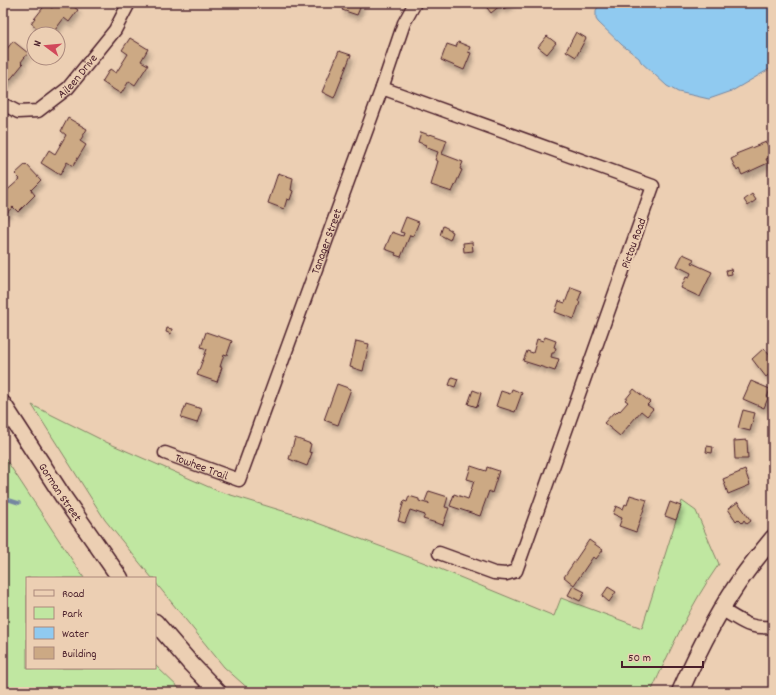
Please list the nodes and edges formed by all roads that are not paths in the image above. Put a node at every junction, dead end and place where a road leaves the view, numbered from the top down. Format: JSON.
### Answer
{"nodes":[{"id":1,"x":129,"y":3,"type":"edge"},
{"id":2,"x":415,"y":3,"type":"edge"},
{"id":3,"x":382,"y":88,"type":"junction"},
{"id":4,"x":3,"y":104,"type":"edge"},
{"id":5,"x":3,"y":404,"type":"edge"},
{"id":6,"x":165,"y":453,"type":"dead end"},
{"id":7,"x":239,"y":480,"type":"joint"},
{"id":8,"x":773,"y":538,"type":"edge"},
{"id":9,"x":440,"y":554,"type":"dead end"},
{"id":10,"x":119,"y":577,"type":"edge"},
{"id":11,"x":722,"y":610,"type":"junction"},
{"id":12,"x":156,"y":623,"type":"edge"},
{"id":13,"x":773,"y":627,"type":"edge"},
{"id":14,"x":218,"y":692,"type":"edge"},
{"id":15,"x":680,"y":692,"type":"edge"}],
"edges":[{"from":1,"to":4,"type":"street","name":"Aileen Drive"},
{"from":2,"to":3,"type":"street","name":"Tanager Street"},
{"from":3,"to":7,"type":"street","name":"Tanager Street"},
{"from":3,"to":9,"type":"street","name":"Pictou Road"},
{"from":5,"to":10,"type":"main road","name":"Gorman Street"},
{"from":6,"to":7,"type":"street","name":"Towhee Trail"},
{"from":8,"to":11,"type":"main road"},
{"from":11,"to":13,"type":"street"},
{"from":11,"to":15,"type":"main road"},
{"from":12,"to":14,"type":"main road"}]}
